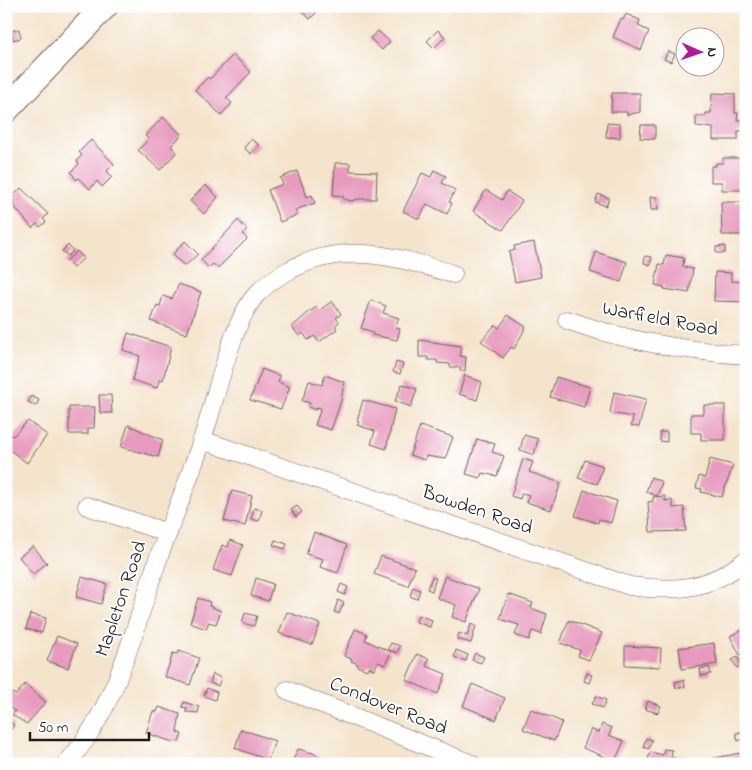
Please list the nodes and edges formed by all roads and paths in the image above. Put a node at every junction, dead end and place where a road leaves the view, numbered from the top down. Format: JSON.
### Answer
{"nodes":[{"id":1,"x":105,"y":6,"type":"edge"},
{"id":2,"x":6,"y":110,"type":"edge"},
{"id":3,"x":453,"y":274,"type":"dead end"},
{"id":4,"x":567,"y":320,"type":"dead end"},
{"id":5,"x":746,"y":355,"type":"edge"},
{"id":6,"x":202,"y":440,"type":"junction"},
{"id":7,"x":87,"y":506,"type":"dead end"},
{"id":8,"x":168,"y":533,"type":"junction"},
{"id":9,"x":742,"y":563,"type":"edge"},
{"id":10,"x":287,"y":690,"type":"dead end"},
{"id":11,"x":66,"y":764,"type":"edge"},
{"id":12,"x":472,"y":764,"type":"edge"}],
"edges":[{"from":1,"to":2,"type":"street"},
{"from":3,"to":6,"type":"street","name":"Mapleton Road"},
{"from":4,"to":5,"type":"street","name":"Warfield Road"},
{"from":6,"to":8,"type":"street","name":"Mapleton Road"},
{"from":6,"to":9,"type":"street","name":"Bowden Road"},
{"from":7,"to":8,"type":"street"},
{"from":8,"to":11,"type":"street","name":"Mapleton Road"},
{"from":10,"to":12,"type":"street","name":"Condover Road"}]}
